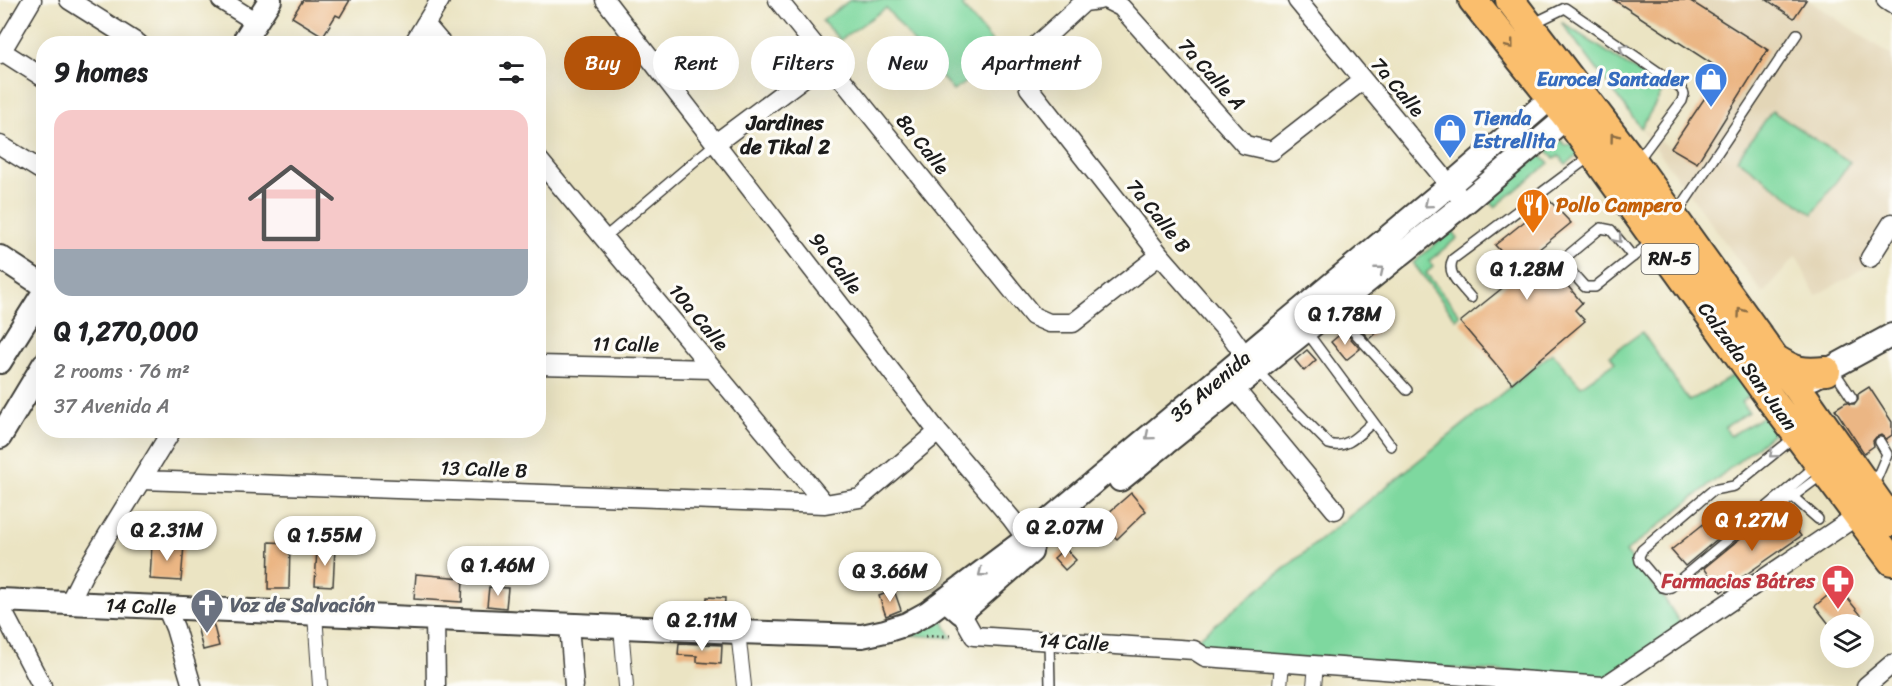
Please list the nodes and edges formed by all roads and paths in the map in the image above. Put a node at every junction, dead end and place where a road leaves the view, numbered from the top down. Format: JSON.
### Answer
{"nodes":[{"id":1,"x":32,"y":0,"type":"edge"},
{"id":2,"x":69,"y":0,"type":"edge"},
{"id":3,"x":221,"y":0,"type":"edge"},
{"id":4,"x":270,"y":0,"type":"edge"},
{"id":5,"x":440,"y":0,"type":"edge"},
{"id":6,"x":605,"y":0,"type":"edge"},
{"id":7,"x":778,"y":0,"type":"edge"},
{"id":8,"x":1099,"y":0,"type":"edge"},
{"id":9,"x":1297,"y":0,"type":"edge"},
{"id":10,"x":1473,"y":0,"type":"edge"},
{"id":11,"x":1510,"y":0,"type":"edge"},
{"id":12,"x":1886,"y":0,"type":"edge"},
{"id":13,"x":1114,"y":3,"type":"edge"},
{"id":14,"x":1892,"y":4,"type":"edge"},
{"id":15,"x":256,"y":22,"type":"junction"},
{"id":16,"x":425,"y":24,"type":"junction"},
{"id":17,"x":1530,"y":25,"type":"junction"},
{"id":18,"x":1797,"y":34,"type":"dead end"},
{"id":19,"x":126,"y":36,"type":"edge"},
{"id":20,"x":247,"y":36,"type":"edge"},
{"id":21,"x":418,"y":36,"type":"edge"},
{"id":22,"x":435,"y":36,"type":"edge"},
{"id":23,"x":806,"y":36,"type":"edge"},
{"id":24,"x":1,"y":52,"type":"edge"},
{"id":25,"x":36,"y":73,"type":"edge"},
{"id":26,"x":1363,"y":80,"type":"junction"},
{"id":27,"x":787,"y":90,"type":"edge"},
{"id":28,"x":850,"y":90,"type":"edge"},
{"id":29,"x":1560,"y":107,"type":"junction"},
{"id":30,"x":716,"y":143,"type":"junction"},
{"id":31,"x":0,"y":145,"type":"edge"},
{"id":32,"x":1594,"y":153,"type":"junction"},
{"id":33,"x":1635,"y":164,"type":"junction"},
{"id":34,"x":36,"y":167,"type":"edge"},
{"id":35,"x":546,"y":169,"type":"edge"},
{"id":36,"x":1450,"y":185,"type":"junction"},
{"id":37,"x":1465,"y":203,"type":"junction"},
{"id":38,"x":1674,"y":218,"type":"junction"},
{"id":39,"x":1892,"y":223,"type":"edge"},
{"id":40,"x":604,"y":238,"type":"junction"},
{"id":41,"x":1655,"y":239,"type":"junction"},
{"id":42,"x":1160,"y":255,"type":"junction"},
{"id":43,"x":0,"y":257,"type":"edge"},
{"id":44,"x":1633,"y":257,"type":"junction"},
{"id":45,"x":1870,"y":258,"type":"dead end"},
{"id":46,"x":36,"y":281,"type":"edge"},
{"id":47,"x":1471,"y":298,"type":"dead end"},
{"id":48,"x":36,"y":305,"type":"edge"},
{"id":49,"x":1333,"y":309,"type":"junction"},
{"id":50,"x":1306,"y":331,"type":"junction"},
{"id":51,"x":1892,"y":335,"type":"edge"},
{"id":52,"x":1775,"y":359,"type":"junction"},
{"id":53,"x":0,"y":362,"type":"edge"},
{"id":54,"x":546,"y":364,"type":"edge"},
{"id":55,"x":1251,"y":364,"type":"junction"},
{"id":56,"x":713,"y":369,"type":"junction"},
{"id":57,"x":1829,"y":369,"type":"junction"},
{"id":58,"x":36,"y":377,"type":"edge"},
{"id":59,"x":1797,"y":387,"type":"junction"},
{"id":60,"x":1235,"y":389,"type":"junction"},
{"id":61,"x":1407,"y":390,"type":"dead end"},
{"id":62,"x":1852,"y":398,"type":"dead end"},
{"id":63,"x":1772,"y":400,"type":"junction"},
{"id":64,"x":1373,"y":422,"type":"junction"},
{"id":65,"x":1808,"y":426,"type":"junction"},
{"id":66,"x":938,"y":432,"type":"junction"},
{"id":67,"x":0,"y":437,"type":"edge"},
{"id":68,"x":167,"y":438,"type":"edge"},
{"id":69,"x":1880,"y":442,"type":"dead end"},
{"id":70,"x":1391,"y":446,"type":"dead end"},
{"id":71,"x":1828,"y":458,"type":"junction"},
{"id":72,"x":142,"y":480,"type":"junction"},
{"id":73,"x":1792,"y":496,"type":"junction"},
{"id":74,"x":825,"y":504,"type":"junction"},
{"id":75,"x":1865,"y":504,"type":"junction"},
{"id":76,"x":1335,"y":510,"type":"dead end"},
{"id":77,"x":1818,"y":519,"type":"dead end"},
{"id":78,"x":1760,"y":521,"type":"dead end"},
{"id":79,"x":1892,"y":522,"type":"edge"},
{"id":80,"x":1030,"y":544,"type":"junction"},
{"id":81,"x":1892,"y":561,"type":"edge"},
{"id":82,"x":0,"y":600,"type":"edge"},
{"id":83,"x":69,"y":603,"type":"junction"},
{"id":84,"x":0,"y":606,"type":"edge"},
{"id":85,"x":166,"y":607,"type":"junction"},
{"id":86,"x":954,"y":607,"type":"junction"},
{"id":87,"x":315,"y":614,"type":"junction"},
{"id":88,"x":435,"y":619,"type":"junction"},
{"id":89,"x":569,"y":624,"type":"junction"},
{"id":90,"x":621,"y":627,"type":"junction"},
{"id":91,"x":738,"y":632,"type":"junction"},
{"id":92,"x":1049,"y":641,"type":"junction"},
{"id":93,"x":1282,"y":663,"type":"junction"},
{"id":94,"x":1892,"y":664,"type":"edge"},
{"id":95,"x":1316,"y":666,"type":"junction"},
{"id":96,"x":1410,"y":679,"type":"edge"},
{"id":97,"x":1500,"y":682,"type":"edge"},
{"id":98,"x":1535,"y":683,"type":"edge"},
{"id":99,"x":42,"y":686,"type":"edge"},
{"id":100,"x":192,"y":686,"type":"edge"},
{"id":101,"x":320,"y":686,"type":"edge"},
{"id":102,"x":436,"y":686,"type":"edge"},
{"id":103,"x":574,"y":686,"type":"edge"},
{"id":104,"x":626,"y":686,"type":"edge"},
{"id":105,"x":744,"y":686,"type":"edge"},
{"id":106,"x":1050,"y":686,"type":"edge"},
{"id":107,"x":1280,"y":686,"type":"edge"},
{"id":108,"x":1314,"y":686,"type":"edge"},
{"id":109,"x":1606,"y":686,"type":"edge"},
{"id":110,"x":1866,"y":686,"type":"edge"}],
"edges":[{"from":1,"to":24,"type":"street"},
{"from":2,"to":19,"type":"street"},
{"from":3,"to":15,"type":"street"},
{"from":4,"to":15,"type":"street"},
{"from":5,"to":16,"type":"street"},
{"from":6,"to":30,"type":"street","name":"9a Calle"},
{"from":7,"to":23,"type":"street","name":"8a Calle"},
{"from":8,"to":42,"type":"street","name":"7a Calle B"},
{"from":9,"to":26,"type":"street","name":"7a Calle"},
{"from":10,"to":29,"type":"main road","name":"Calzada San Juan","number":"RN-5","one_way":true},
{"from":11,"to":17,"type":"main road","name":"Calzada San Juan","number":"RN-5"},
{"from":12,"to":14,"type":"street"},
{"from":13,"to":26,"type":"street","name":"7a Calle A"},
{"from":15,"to":20,"type":"street"},
{"from":16,"to":21,"type":"street"},
{"from":16,"to":22,"type":"street"},
{"from":33,"to":17,"type":"main road","name":"Calzada San Juan","number":"RN-5","one_way":true},
{"from":33,"to":17,"type":"lane","one_way":true},
{"from":18,"to":38,"type":"lane"},
{"from":24,"to":25,"type":"street"},
{"from":26,"to":36,"type":"street","name":"7a Calle"},
{"from":27,"to":30,"type":"street"},
{"from":28,"to":42,"type":"street","name":"8a Calle"},
{"from":29,"to":32,"type":"main road","name":"Calzada San Juan","number":"RN-5"},
{"from":29,"to":36,"type":"street","name":"35 Avenida"},
{"from":29,"to":37,"type":"street","name":"35 Avenida"},
{"from":30,"to":40,"type":"lane"},
{"from":30,"to":66,"type":"street","name":"9a Calle"},
{"from":31,"to":34,"type":"street"},
{"from":32,"to":41,"type":"main road","name":"Calzada San Juan","number":"RN-5"},
{"from":32,"to":47,"type":"lane"},
{"from":33,"to":38,"type":"main road","name":"Calzada San Juan","number":"RN-5"},
{"from":35,"to":40,"type":"street","name":"10a Calle"},
{"from":36,"to":37,"type":"street","name":"7a Calle"},
{"from":36,"to":55,"type":"street","name":"35 Avenida","one_way":true},
{"from":49,"to":37,"type":"street","name":"35 Avenida","one_way":true},
{"from":52,"to":38,"type":"main road","name":"Calzada San Juan","number":"RN-5","one_way":true},
{"from":39,"to":45,"type":"street"},
{"from":40,"to":56,"type":"street","name":"10a Calle"},
{"from":41,"to":44,"type":"lane"},
{"from":41,"to":63,"type":"main road","name":"Calzada San Juan","number":"RN-5"},
{"from":42,"to":55,"type":"street","name":"7a Calle B"},
{"from":43,"to":46,"type":"street"},
{"from":44,"to":44,"type":"lane","one_way":true},
{"from":48,"to":53,"type":"street"},
{"from":49,"to":50,"type":"street","name":"35 Avenida"},
{"from":49,"to":61,"type":"lane"},
{"from":50,"to":55,"type":"street","name":"35 Avenida"},
{"from":50,"to":64,"type":"lane"},
{"from":51,"to":57,"type":"street"},
{"from":52,"to":57,"type":"main road"},
{"from":52,"to":59,"type":"main road","name":"Calzada San Juan","number":"RN-5"},
{"from":54,"to":56,"type":"street","name":"11 Calle"},
{"from":55,"to":60,"type":"street","name":"35 Avenida"},
{"from":55,"to":64,"type":"lane"},
{"from":55,"to":80,"type":"street","name":"35 Avenida","one_way":true},
{"from":56,"to":74,"type":"street","name":"10a Calle"},
{"from":57,"to":59,"type":"street"},
{"from":57,"to":62,"type":"lane"},
{"from":58,"to":67,"type":"street"},
{"from":59,"to":63,"type":"street"},
{"from":59,"to":65,"type":"main road","name":"Calzada San Juan","number":"RN-5"},
{"from":60,"to":76,"type":"street"},
{"from":60,"to":80,"type":"street","name":"35 Avenida"},
{"from":63,"to":65,"type":"main road","name":"Calzada San Juan","number":"RN-5"},
{"from":64,"to":70,"type":"lane"},
{"from":65,"to":71,"type":"main road","name":"Calzada San Juan","number":"RN-5"},
{"from":65,"to":71,"type":"lane","one_way":true},
{"from":66,"to":74,"type":"street","name":"13 Calle B"},
{"from":66,"to":80,"type":"street","name":"9a Calle"},
{"from":68,"to":72,"type":"street"},
{"from":69,"to":75,"type":"lane"},
{"from":71,"to":73,"type":"lane"},
{"from":71,"to":75,"type":"main road","name":"Calzada San Juan","number":"RN-5"},
{"from":72,"to":74,"type":"street","name":"13 Calle B"},
{"from":72,"to":83,"type":"street"},
{"from":73,"to":77,"type":"lane"},
{"from":73,"to":78,"type":"lane"},
{"from":75,"to":79,"type":"main road","name":"Calzada San Juan","number":"RN-5"},
{"from":75,"to":81,"type":"main road","name":"Calzada San Juan","number":"RN-5"},
{"from":75,"to":109,"type":"street"},
{"from":80,"to":86,"type":"street","name":"35 Avenida"},
{"from":82,"to":83,"type":"street","name":"14 Calle"},
{"from":83,"to":85,"type":"street","name":"14 Calle"},
{"from":84,"to":99,"type":"street"},
{"from":85,"to":87,"type":"street","name":"14 Calle"},
{"from":85,"to":100,"type":"street"},
{"from":86,"to":91,"type":"street","name":"14 Calle"},
{"from":86,"to":92,"type":"street","name":"14 Calle"},
{"from":87,"to":88,"type":"street","name":"14 Calle"},
{"from":87,"to":101,"type":"street"},
{"from":88,"to":89,"type":"street","name":"14 Calle"},
{"from":88,"to":102,"type":"street"},
{"from":89,"to":90,"type":"street","name":"14 Calle"},
{"from":89,"to":103,"type":"street"},
{"from":90,"to":91,"type":"street","name":"14 Calle"},
{"from":90,"to":104,"type":"street"},
{"from":91,"to":105,"type":"street"},
{"from":92,"to":93,"type":"street","name":"14 Calle"},
{"from":92,"to":106,"type":"lane"},
{"from":93,"to":95,"type":"street","name":"14 Calle"},
{"from":93,"to":107,"type":"street"},
{"from":94,"to":110,"type":"street"},
{"from":95,"to":96,"type":"street","name":"14 Calle"},
{"from":95,"to":108,"type":"street"},
{"from":96,"to":97,"type":"street","name":"14 Calle"},
{"from":97,"to":98,"type":"street","name":"14 Calle"},
{"from":98,"to":109,"type":"street","name":"14 Calle"}]}
